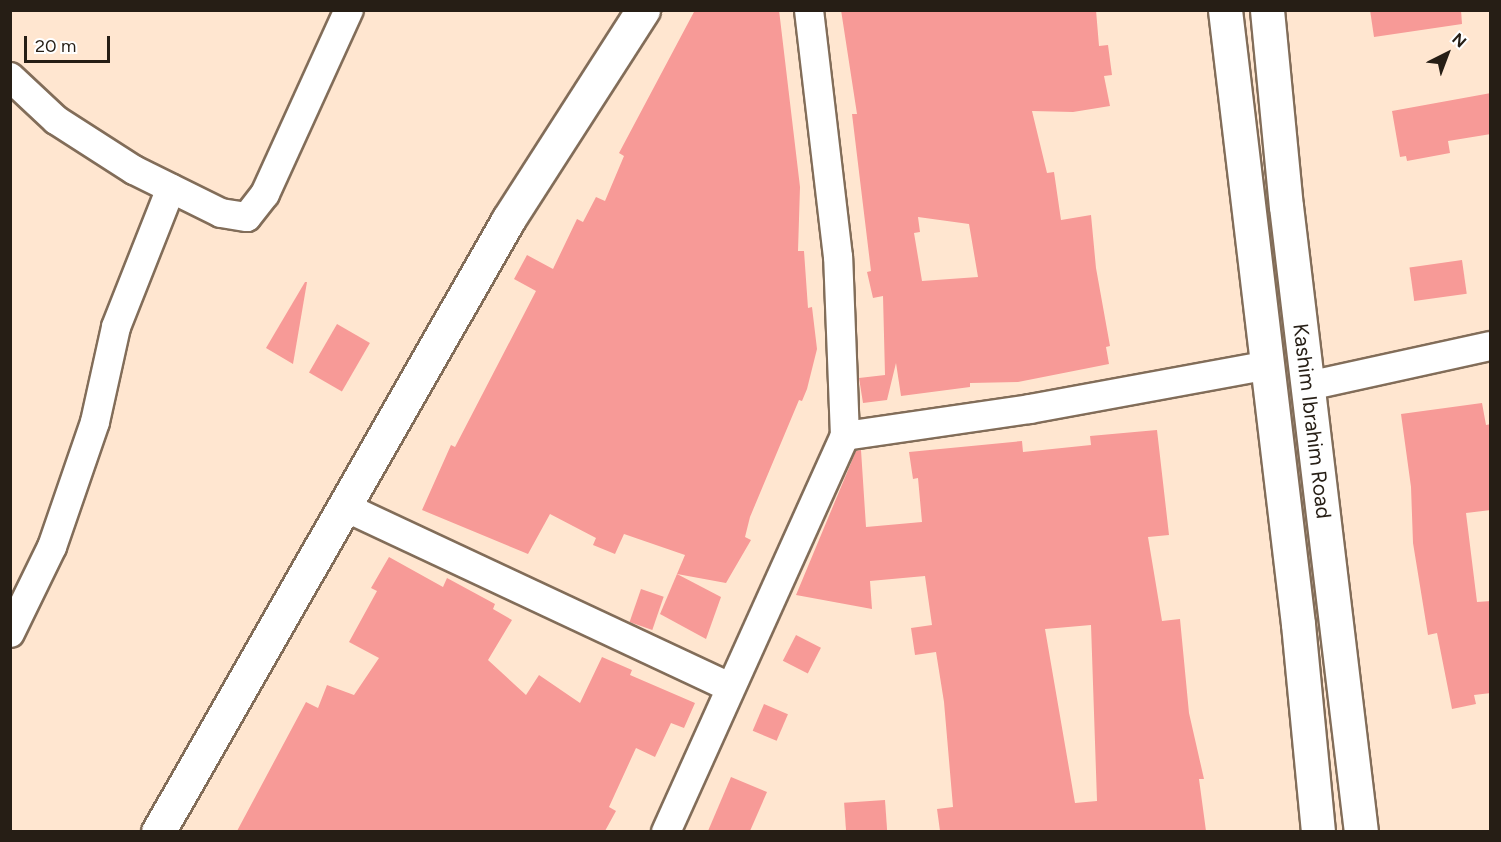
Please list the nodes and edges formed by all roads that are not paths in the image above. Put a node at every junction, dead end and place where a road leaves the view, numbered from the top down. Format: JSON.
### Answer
{"nodes":[{"id":1,"x":349,"y":10,"type":"edge"},
{"id":2,"x":643,"y":10,"type":"edge"},
{"id":3,"x":809,"y":10,"type":"edge"},
{"id":4,"x":1226,"y":10,"type":"edge"},
{"id":5,"x":1267,"y":10,"type":"edge"},
{"id":6,"x":10,"y":77,"type":"edge"},
{"id":7,"x":171,"y":188,"type":"junction"},
{"id":8,"x":1491,"y":346,"type":"edge"},
{"id":9,"x":1265,"y":366,"type":"junction"},
{"id":10,"x":1308,"y":386,"type":"junction"},
{"id":11,"x":845,"y":436,"type":"junction"},
{"id":12,"x":345,"y":507,"type":"junction"},
{"id":13,"x":10,"y":633,"type":"edge"},
{"id":14,"x":729,"y":687,"type":"junction"},
{"id":15,"x":158,"y":831,"type":"edge"},
{"id":16,"x":666,"y":831,"type":"edge"},
{"id":17,"x":1318,"y":831,"type":"edge"},
{"id":18,"x":1360,"y":831,"type":"edge"}],
"edges":[{"from":1,"to":7,"type":"street"},
{"from":2,"to":12,"type":"main road"},
{"from":3,"to":11,"type":"street"},
{"from":4,"to":9,"type":"main road","name":"Kashim Ibrahim Road"},
{"from":5,"to":10,"type":"main road","name":"Kashim Ibrahim Road"},
{"from":6,"to":7,"type":"street"},
{"from":7,"to":13,"type":"street"},
{"from":8,"to":10,"type":"street"},
{"from":9,"to":11,"type":"street"},
{"from":9,"to":17,"type":"main road","name":"Kashim Ibrahim Road"},
{"from":10,"to":18,"type":"main road","name":"Kashim Ibrahim Road"},
{"from":11,"to":14,"type":"street"},
{"from":12,"to":14,"type":"street"},
{"from":12,"to":15,"type":"main road"},
{"from":14,"to":16,"type":"street"}]}
